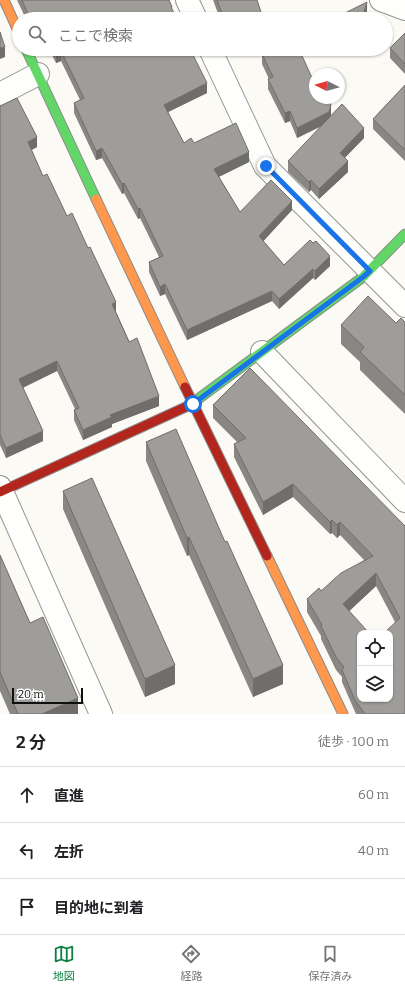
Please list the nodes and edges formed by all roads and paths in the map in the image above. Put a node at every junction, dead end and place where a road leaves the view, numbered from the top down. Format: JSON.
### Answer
{"nodes":[{"id":1,"x":4,"y":0,"type":"edge"},
{"id":2,"x":187,"y":0,"type":"edge"},
{"id":3,"x":381,"y":0,"type":"edge"},
{"id":4,"x":405,"y":9,"type":"edge"},
{"id":5,"x":193,"y":12,"type":"edge"},
{"id":6,"x":12,"y":18,"type":"edge"},
{"id":7,"x":29,"y":56,"type":"edge"},
{"id":8,"x":213,"y":56,"type":"edge"},
{"id":9,"x":38,"y":74,"type":"junction"},
{"id":10,"x":0,"y":94,"type":"edge"},
{"id":11,"x":405,"y":234,"type":"edge"},
{"id":12,"x":370,"y":271,"type":"junction"},
{"id":13,"x":405,"y":306,"type":"edge"},
{"id":14,"x":262,"y":352,"type":"junction"},
{"id":15,"x":193,"y":404,"type":"junction"},
{"id":16,"x":1,"y":490,"type":"edge"},
{"id":17,"x":405,"y":501,"type":"edge"},
{"id":18,"x":101,"y":714,"type":"edge"},
{"id":19,"x":343,"y":714,"type":"edge"}],
"edges":[{"from":1,"to":6,"type":"street"},
{"from":2,"to":5,"type":"street"},
{"from":3,"to":4,"type":"street"},
{"from":7,"to":9,"type":"street"},
{"from":8,"to":12,"type":"street"},
{"from":9,"to":10,"type":"street"},
{"from":9,"to":15,"type":"street"},
{"from":11,"to":12,"type":"street"},
{"from":12,"to":13,"type":"street"},
{"from":12,"to":14,"type":"street"},
{"from":14,"to":15,"type":"street"},
{"from":14,"to":17,"type":"street"},
{"from":15,"to":16,"type":"street"},
{"from":15,"to":19,"type":"street"},
{"from":16,"to":18,"type":"street"}]}
